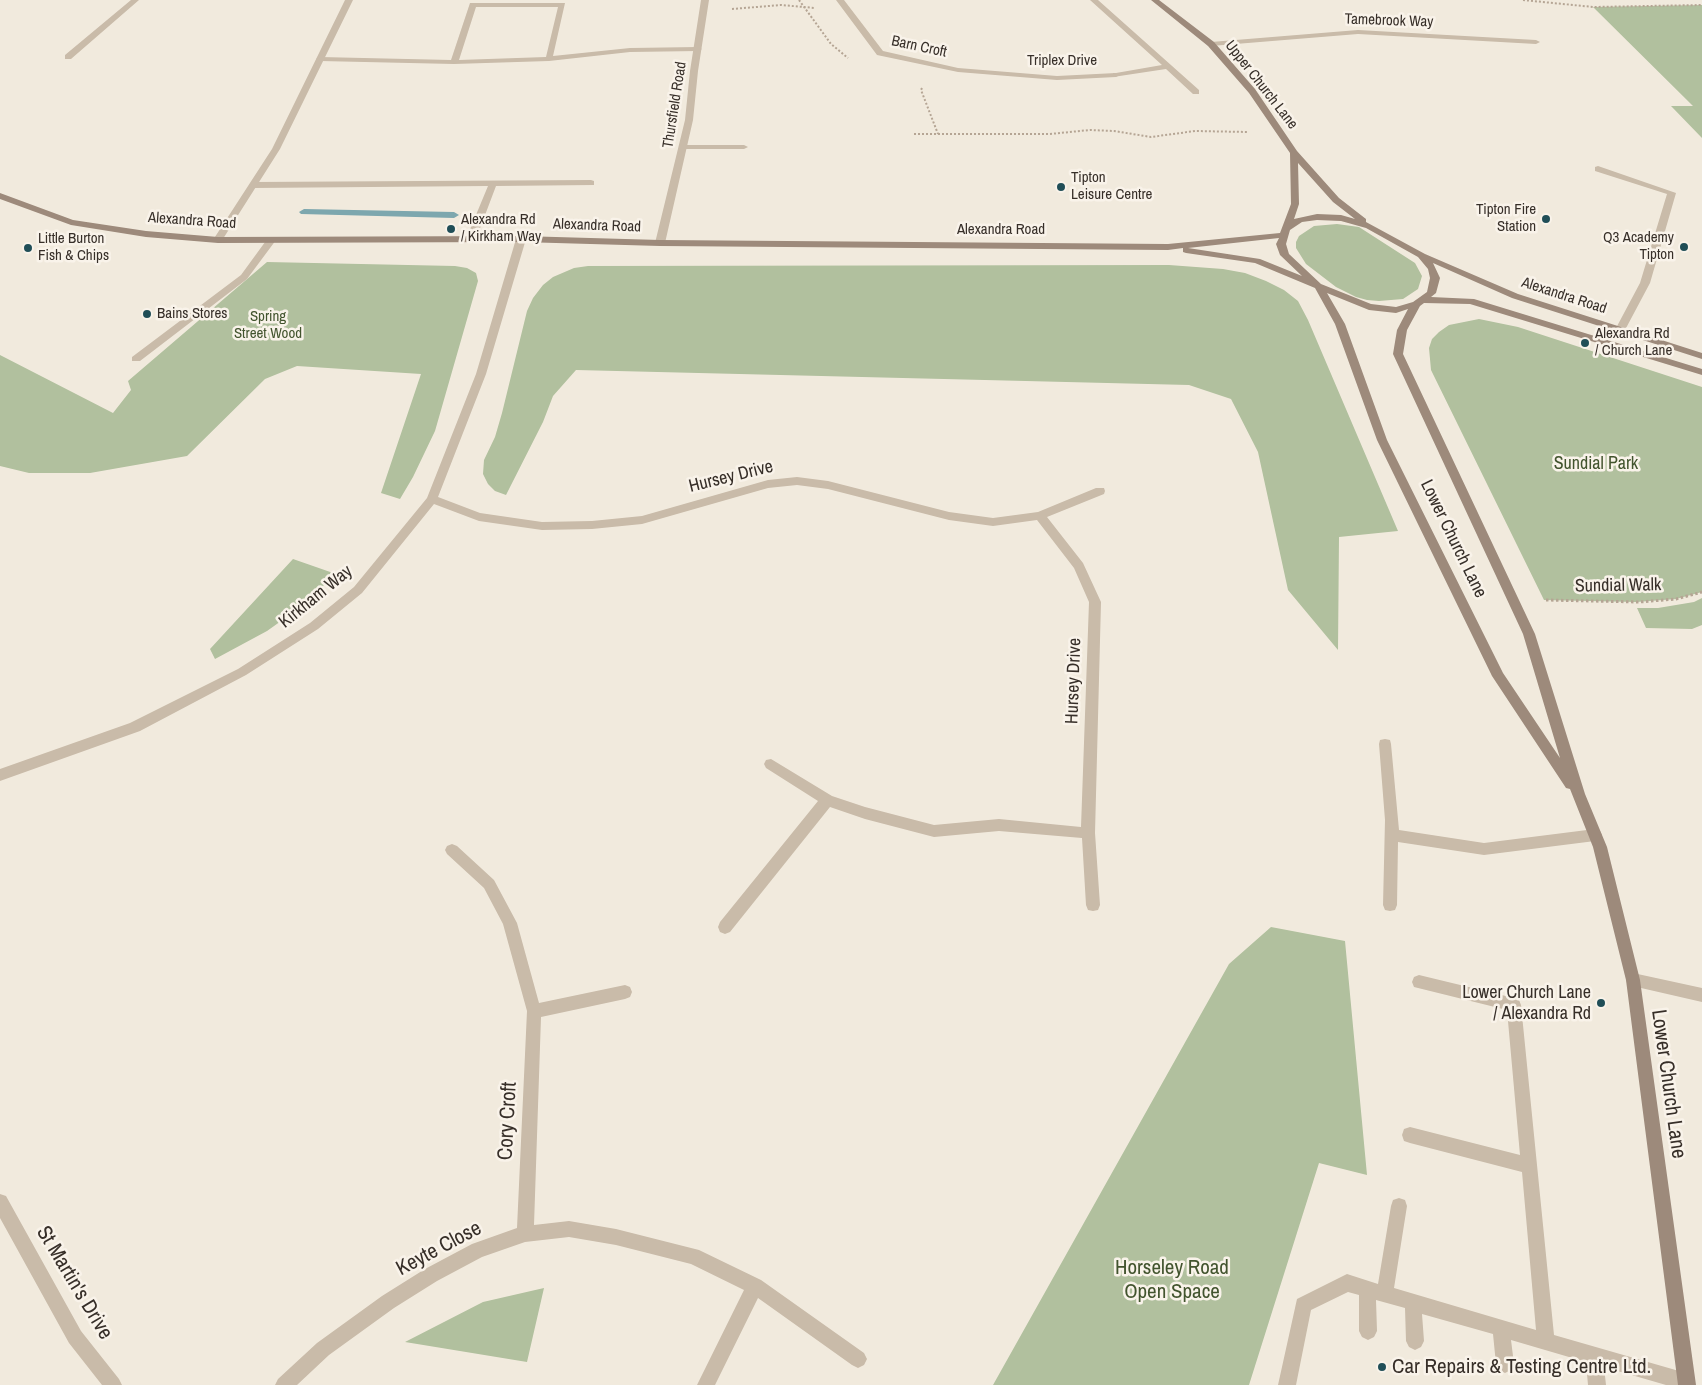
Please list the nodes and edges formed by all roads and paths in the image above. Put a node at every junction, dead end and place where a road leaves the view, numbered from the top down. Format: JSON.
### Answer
{"nodes":[{"id":1,"x":134,"y":0,"type":"edge"},
{"id":2,"x":349,"y":0,"type":"edge"},
{"id":3,"x":705,"y":0,"type":"edge"},
{"id":4,"x":1094,"y":0,"type":"edge"},
{"id":5,"x":1155,"y":0,"type":"edge"},
{"id":6,"x":1523,"y":0,"type":"edge"},
{"id":7,"x":841,"y":2,"type":"edge"},
{"id":8,"x":1702,"y":5,"type":"edge"},
{"id":9,"x":702,"y":17,"type":"junction"},
{"id":10,"x":1536,"y":42,"type":"dead end"},
{"id":11,"x":1211,"y":44,"type":"junction"},
{"id":12,"x":698,"y":49,"type":"junction"},
{"id":13,"x":68,"y":58,"type":"dead end"},
{"id":14,"x":320,"y":59,"type":"junction"},
{"id":15,"x":549,"y":59,"type":"junction"},
{"id":16,"x":454,"y":62,"type":"junction"},
{"id":17,"x":1166,"y":67,"type":"junction"},
{"id":18,"x":958,"y":70,"type":"joint"},
{"id":19,"x":921,"y":90,"type":"dead end"},
{"id":20,"x":1196,"y":92,"type":"dead end"},
{"id":21,"x":1249,"y":132,"type":"dead end"},
{"id":22,"x":914,"y":134,"type":"dead end"},
{"id":23,"x":938,"y":134,"type":"junction"},
{"id":24,"x":684,"y":147,"type":"junction"},
{"id":25,"x":744,"y":147,"type":"dead end"},
{"id":26,"x":1294,"y":153,"type":"junction"},
{"id":27,"x":1598,"y":169,"type":"dead end"},
{"id":28,"x":591,"y":183,"type":"dead end"},
{"id":29,"x":493,"y":184,"type":"junction"},
{"id":30,"x":253,"y":185,"type":"junction"},
{"id":31,"x":0,"y":196,"type":"edge"},
{"id":32,"x":1369,"y":226,"type":"junction"},
{"id":33,"x":1285,"y":232,"type":"junction"},
{"id":34,"x":471,"y":239,"type":"junction"},
{"id":35,"x":521,"y":239,"type":"junction"},
{"id":36,"x":218,"y":240,"type":"junction"},
{"id":37,"x":271,"y":240,"type":"junction"},
{"id":38,"x":660,"y":243,"type":"junction"},
{"id":39,"x":1168,"y":247,"type":"junction"},
{"id":40,"x":1421,"y":255,"type":"junction"},
{"id":41,"x":1319,"y":288,"type":"junction"},
{"id":42,"x":1419,"y":302,"type":"junction"},
{"id":43,"x":1620,"y":330,"type":"junction"},
{"id":44,"x":1702,"y":356,"type":"edge"},
{"id":45,"x":136,"y":359,"type":"dead end"},
{"id":46,"x":1702,"y":372,"type":"edge"},
{"id":47,"x":1100,"y":491,"type":"dead end"},
{"id":48,"x":432,"y":499,"type":"junction"},
{"id":49,"x":1040,"y":516,"type":"junction"},
{"id":50,"x":1702,"y":592,"type":"edge"},
{"id":51,"x":1544,"y":600,"type":"dead end"},
{"id":52,"x":1385,"y":744,"type":"dead end"},
{"id":53,"x":771,"y":764,"type":"dead end"},
{"id":54,"x":0,"y":775,"type":"edge"},
{"id":55,"x":1578,"y":794,"type":"junction"},
{"id":56,"x":827,"y":800,"type":"junction"},
{"id":57,"x":1088,"y":833,"type":"junction"},
{"id":58,"x":1392,"y":835,"type":"junction"},
{"id":59,"x":1595,"y":835,"type":"junction"},
{"id":60,"x":452,"y":850,"type":"dead end"},
{"id":61,"x":1093,"y":905,"type":"dead end"},
{"id":62,"x":1390,"y":905,"type":"dead end"},
{"id":63,"x":725,"y":927,"type":"dead end"},
{"id":64,"x":1633,"y":980,"type":"junction"},
{"id":65,"x":1419,"y":982,"type":"dead end"},
{"id":66,"x":625,"y":992,"type":"dead end"},
{"id":67,"x":1702,"y":995,"type":"edge"},
{"id":68,"x":534,"y":1011,"type":"junction"},
{"id":69,"x":1410,"y":1135,"type":"dead end"},
{"id":70,"x":1530,"y":1166,"type":"junction"},
{"id":71,"x":0,"y":1202,"type":"edge"},
{"id":72,"x":1399,"y":1206,"type":"dead end"},
{"id":73,"x":525,"y":1234,"type":"junction"},
{"id":74,"x":755,"y":1286,"type":"junction"},
{"id":75,"x":1367,"y":1290,"type":"junction"},
{"id":76,"x":1385,"y":1294,"type":"junction"},
{"id":77,"x":1413,"y":1302,"type":"junction"},
{"id":78,"x":1501,"y":1327,"type":"junction"},
{"id":79,"x":1368,"y":1331,"type":"dead end"},
{"id":80,"x":1415,"y":1341,"type":"dead end"},
{"id":81,"x":1546,"y":1341,"type":"junction"},
{"id":82,"x":1594,"y":1354,"type":"junction"},
{"id":83,"x":858,"y":1359,"type":"dead end"},
{"id":84,"x":1505,"y":1364,"type":"dead end"},
{"id":85,"x":1686,"y":1383,"type":"edge"},
{"id":86,"x":113,"y":1385,"type":"edge"},
{"id":87,"x":284,"y":1385,"type":"edge"},
{"id":88,"x":706,"y":1385,"type":"edge"},
{"id":89,"x":1287,"y":1385,"type":"edge"},
{"id":90,"x":1597,"y":1385,"type":"edge"}],
"edges":[{"from":1,"to":13,"type":"street"},
{"from":2,"to":14,"type":"street"},
{"from":3,"to":9,"type":"street","name":"Thursfield Road"},
{"from":4,"to":17,"type":"street"},
{"from":5,"to":11,"type":"main road","name":"Upper Church Lane"},
{"from":6,"to":8,"type":"path"},
{"from":7,"to":9,"type":"path"},
{"from":7,"to":18,"type":"street","name":"Barn Croft"},
{"from":9,"to":12,"type":"street","name":"Thursfield Road"},
{"from":10,"to":11,"type":"street","name":"Tamebrook Way"},
{"from":11,"to":26,"type":"main road","name":"Upper Church Lane"},
{"from":12,"to":15,"type":"street"},
{"from":12,"to":24,"type":"street","name":"Thursfield Road"},
{"from":14,"to":16,"type":"street"},
{"from":14,"to":30,"type":"street"},
{"from":15,"to":16,"type":"street"},
{"from":15,"to":16,"type":"street"},
{"from":17,"to":18,"type":"street","name":"Triplex Drive"},
{"from":17,"to":20,"type":"street"},
{"from":19,"to":23,"type":"path"},
{"from":21,"to":23,"type":"path"},
{"from":22,"to":23,"type":"path"},
{"from":24,"to":25,"type":"street"},
{"from":24,"to":38,"type":"street","name":"Thursfield Road"},
{"from":26,"to":32,"type":"main road","name":"Upper Church Lane"},
{"from":26,"to":33,"type":"main road","name":"Upper Church Lane"},
{"from":27,"to":43,"type":"street"},
{"from":28,"to":29,"type":"street"},
{"from":29,"to":30,"type":"street"},
{"from":29,"to":34,"type":"street"},
{"from":30,"to":36,"type":"street"},
{"from":31,"to":36,"type":"main road","name":"Alexandra Road"},
{"from":32,"to":33,"type":"main road","name":"Alexandra Road"},
{"from":32,"to":40,"type":"main road","name":"Alexandra Road"},
{"from":33,"to":39,"type":"main road","name":"Alexandra Road"},
{"from":33,"to":41,"type":"main road"},
{"from":34,"to":35,"type":"main road","name":"Alexandra Road"},
{"from":34,"to":37,"type":"main road","name":"Alexandra Road"},
{"from":35,"to":38,"type":"main road","name":"Alexandra Road"},
{"from":35,"to":48,"type":"street","name":"Kirkham Way"},
{"from":36,"to":37,"type":"main road","name":"Alexandra Road"},
{"from":37,"to":45,"type":"street"},
{"from":38,"to":39,"type":"main road","name":"Alexandra Road"},
{"from":39,"to":41,"type":"main road","name":"Alexandra Road"},
{"from":40,"to":42,"type":"main road","name":"Lower Church Lane"},
{"from":40,"to":43,"type":"main road","name":"Alexandra Road"},
{"from":41,"to":42,"type":"main road","name":"Alexandra Road"},
{"from":41,"to":55,"type":"main road","name":"Lower Church Lane"},
{"from":42,"to":46,"type":"main road","name":"Alexandra Road"},
{"from":42,"to":55,"type":"main road","name":"Lower Church Lane"},
{"from":43,"to":44,"type":"main road","name":"Alexandra Road"},
{"from":47,"to":49,"type":"street","name":"Hursey Drive"},
{"from":48,"to":49,"type":"street","name":"Hursey Drive"},
{"from":48,"to":54,"type":"street","name":"Kirkham Way"},
{"from":49,"to":57,"type":"street","name":"Hursey Drive"},
{"from":50,"to":51,"type":"path","name":"Sundial Walk"},
{"from":52,"to":58,"type":"street"},
{"from":53,"to":56,"type":"street"},
{"from":55,"to":59,"type":"main road","name":"Lower Church Lane"},
{"from":56,"to":57,"type":"street"},
{"from":56,"to":63,"type":"street"},
{"from":57,"to":61,"type":"street","name":"Hursey Drive"},
{"from":58,"to":59,"type":"street"},
{"from":58,"to":62,"type":"street"},
{"from":59,"to":64,"type":"main road","name":"Lower Church Lane"},
{"from":60,"to":68,"type":"street","name":"Cory Croft"},
{"from":64,"to":67,"type":"street"},
{"from":64,"to":85,"type":"main road","name":"Lower Church Lane"},
{"from":65,"to":70,"type":"street"},
{"from":66,"to":68,"type":"street"},
{"from":68,"to":73,"type":"street","name":"Cory Croft"},
{"from":69,"to":70,"type":"street"},
{"from":70,"to":81,"type":"street"},
{"from":71,"to":86,"type":"street","name":"St Martin's Drive"},
{"from":72,"to":76,"type":"street"},
{"from":73,"to":74,"type":"street","name":"Keyte Close"},
{"from":73,"to":87,"type":"street","name":"Keyte Close"},
{"from":74,"to":83,"type":"street","name":"Keyte Close"},
{"from":74,"to":88,"type":"street"},
{"from":75,"to":76,"type":"street"},
{"from":75,"to":79,"type":"street"},
{"from":75,"to":89,"type":"street"},
{"from":76,"to":77,"type":"street"},
{"from":77,"to":78,"type":"street"},
{"from":77,"to":80,"type":"street"},
{"from":78,"to":81,"type":"street"},
{"from":78,"to":84,"type":"street"},
{"from":81,"to":82,"type":"street"},
{"from":82,"to":85,"type":"street"},
{"from":82,"to":90,"type":"street"}]}
